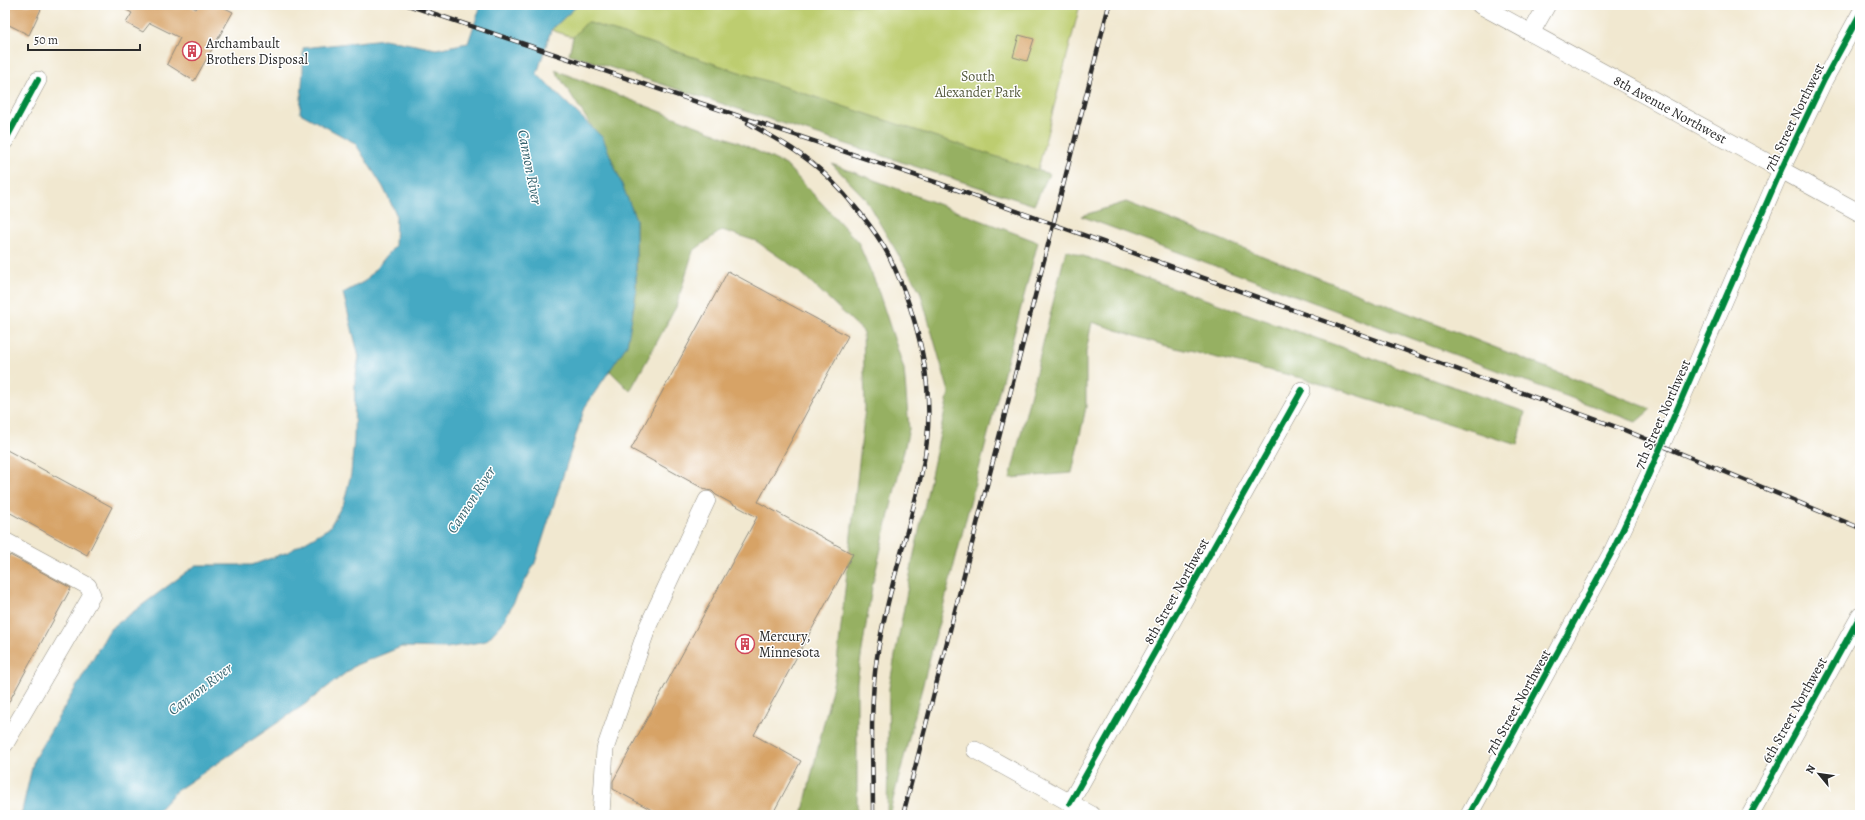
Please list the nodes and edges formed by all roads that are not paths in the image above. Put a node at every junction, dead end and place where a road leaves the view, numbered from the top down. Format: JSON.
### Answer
{"nodes":[{"id":1,"x":1480,"y":5,"type":"edge"},
{"id":2,"x":1547,"y":5,"type":"edge"},
{"id":3,"x":1860,"y":14,"type":"edge"},
{"id":4,"x":1531,"y":33,"type":"junction"},
{"id":5,"x":38,"y":80,"type":"dead end"},
{"id":6,"x":5,"y":140,"type":"edge"},
{"id":7,"x":1781,"y":170,"type":"junction"},
{"id":8,"x":1860,"y":213,"type":"edge"},
{"id":9,"x":1302,"y":390,"type":"dead end"},
{"id":10,"x":706,"y":500,"type":"dead end"},
{"id":11,"x":5,"y":541,"type":"edge"},
{"id":12,"x":1860,"y":616,"type":"edge"},
{"id":13,"x":5,"y":744,"type":"edge"},
{"id":14,"x":975,"y":750,"type":"dead end"},
{"id":15,"x":1070,"y":803,"type":"junction"},
{"id":16,"x":601,"y":815,"type":"edge"},
{"id":17,"x":1092,"y":815,"type":"edge"},
{"id":18,"x":1469,"y":815,"type":"edge"},
{"id":19,"x":1750,"y":815,"type":"edge"}],
"edges":[{"from":1,"to":4,"type":"street","name":"8th Avenue Northwest"},
{"from":2,"to":4,"type":"street"},
{"from":3,"to":7,"type":"street","name":"7th Street Northwest"},
{"from":4,"to":7,"type":"street","name":"8th Avenue Northwest"},
{"from":5,"to":6,"type":"street"},
{"from":7,"to":8,"type":"street","name":"8th Avenue Northwest"},
{"from":7,"to":18,"type":"street","name":"7th Street Northwest"},
{"from":9,"to":15,"type":"street","name":"8th Street Northwest"},
{"from":10,"to":16,"type":"street"},
{"from":11,"to":13,"type":"street"},
{"from":12,"to":19,"type":"street","name":"6th Street Northwest"},
{"from":14,"to":15,"type":"street"},
{"from":15,"to":17,"type":"street"}]}
